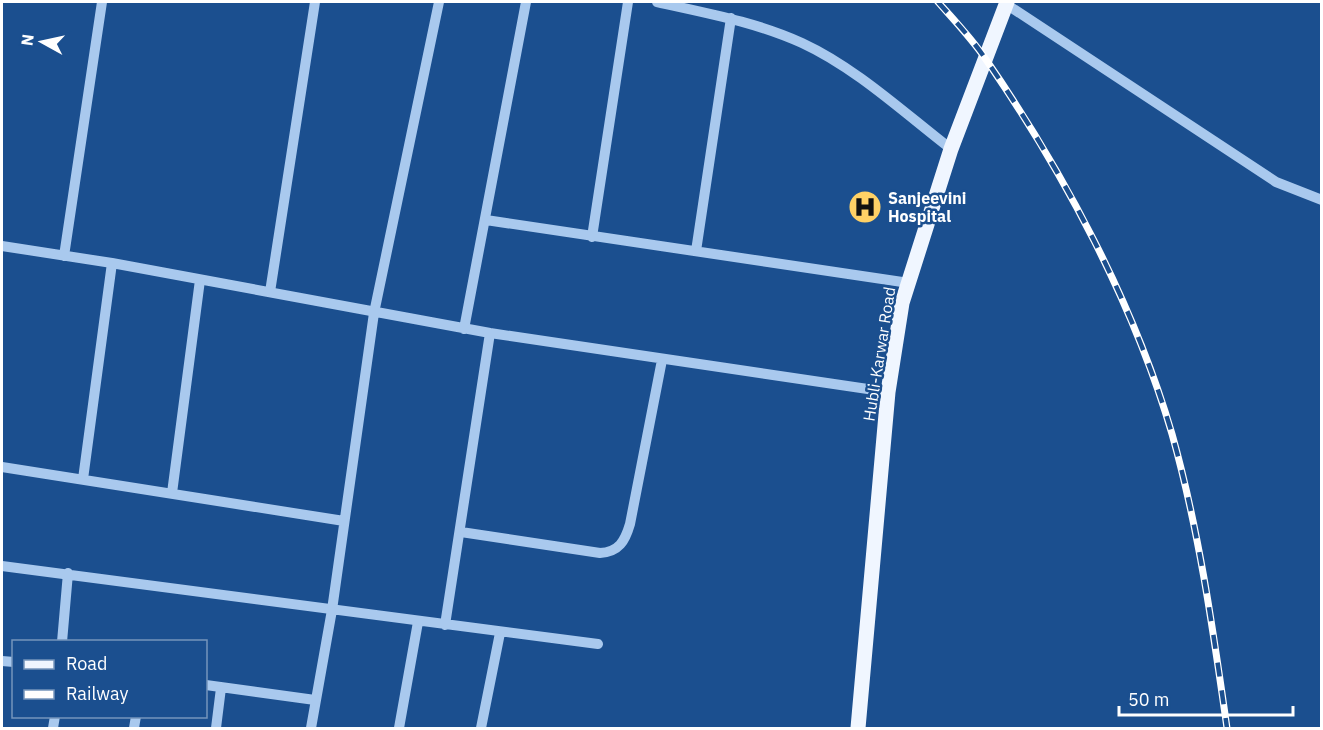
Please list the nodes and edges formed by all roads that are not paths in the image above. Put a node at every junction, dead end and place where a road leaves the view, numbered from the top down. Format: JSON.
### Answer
{"nodes":[{"id":1,"x":102,"y":2,"type":"edge"},
{"id":2,"x":315,"y":2,"type":"edge"},
{"id":3,"x":439,"y":2,"type":"edge"},
{"id":4,"x":526,"y":2,"type":"edge"},
{"id":5,"x":628,"y":2,"type":"edge"},
{"id":6,"x":657,"y":2,"type":"edge"},
{"id":7,"x":1007,"y":3,"type":"edge"},
{"id":8,"x":731,"y":18,"type":"junction"},
{"id":9,"x":951,"y":148,"type":"junction"},
{"id":10,"x":1322,"y":200,"type":"edge"},
{"id":11,"x":486,"y":220,"type":"junction"},
{"id":12,"x":592,"y":237,"type":"junction"},
{"id":13,"x":2,"y":246,"type":"edge"},
{"id":14,"x":696,"y":250,"type":"junction"},
{"id":15,"x":64,"y":256,"type":"junction"},
{"id":16,"x":112,"y":263,"type":"junction"},
{"id":17,"x":200,"y":280,"type":"junction"},
{"id":18,"x":909,"y":284,"type":"junction"},
{"id":19,"x":270,"y":292,"type":"junction"},
{"id":20,"x":374,"y":313,"type":"junction"},
{"id":21,"x":464,"y":329,"type":"junction"},
{"id":22,"x":490,"y":333,"type":"junction"},
{"id":23,"x":662,"y":360,"type":"junction"},
{"id":24,"x":888,"y":392,"type":"junction"},
{"id":25,"x":2,"y":467,"type":"edge"},
{"id":26,"x":83,"y":478,"type":"junction"},
{"id":27,"x":172,"y":493,"type":"junction"},
{"id":28,"x":344,"y":521,"type":"junction"},
{"id":29,"x":461,"y":532,"type":"junction"},
{"id":30,"x":2,"y":566,"type":"edge"},
{"id":31,"x":68,"y":573,"type":"junction"},
{"id":32,"x":332,"y":610,"type":"junction"},
{"id":33,"x":418,"y":622,"type":"junction"},
{"id":34,"x":445,"y":625,"type":"junction"},
{"id":35,"x":500,"y":633,"type":"junction"},
{"id":36,"x":62,"y":640,"type":"edge"},
{"id":37,"x":598,"y":644,"type":"dead end"},
{"id":38,"x":207,"y":685,"type":"edge"},
{"id":39,"x":221,"y":688,"type":"junction"},
{"id":40,"x":315,"y":700,"type":"junction"},
{"id":41,"x":216,"y":729,"type":"edge"},
{"id":42,"x":311,"y":729,"type":"edge"},
{"id":43,"x":399,"y":729,"type":"edge"},
{"id":44,"x":481,"y":729,"type":"edge"},
{"id":45,"x":858,"y":729,"type":"edge"}],
"edges":[{"from":1,"to":15,"type":"street"},
{"from":2,"to":19,"type":"street"},
{"from":3,"to":20,"type":"street"},
{"from":4,"to":11,"type":"street"},
{"from":5,"to":12,"type":"street"},
{"from":6,"to":8,"type":"street"},
{"from":7,"to":9,"type":"main road","name":"Hubli-Karwar Road"},
{"from":7,"to":10,"type":"street"},
{"from":8,"to":9,"type":"street"},
{"from":8,"to":14,"type":"street"},
{"from":9,"to":18,"type":"main road","name":"Hubli-Karwar Road"},
{"from":11,"to":12,"type":"street"},
{"from":11,"to":21,"type":"street"},
{"from":12,"to":14,"type":"street"},
{"from":13,"to":15,"type":"street"},
{"from":14,"to":18,"type":"street"},
{"from":15,"to":16,"type":"street"},
{"from":16,"to":17,"type":"street"},
{"from":16,"to":26,"type":"street"},
{"from":17,"to":19,"type":"street"},
{"from":17,"to":27,"type":"street"},
{"from":18,"to":24,"type":"main road","name":"Hubli-Karwar Road"},
{"from":19,"to":20,"type":"street"},
{"from":20,"to":21,"type":"street"},
{"from":20,"to":28,"type":"street"},
{"from":21,"to":22,"type":"street"},
{"from":22,"to":23,"type":"street"},
{"from":22,"to":29,"type":"street"},
{"from":23,"to":24,"type":"street"},
{"from":23,"to":29,"type":"street"},
{"from":24,"to":45,"type":"main road","name":"Hubli-Karwar Road"},
{"from":25,"to":26,"type":"street"},
{"from":26,"to":27,"type":"street"},
{"from":27,"to":28,"type":"street"},
{"from":28,"to":32,"type":"street"},
{"from":29,"to":34,"type":"street"},
{"from":30,"to":31,"type":"street"},
{"from":31,"to":32,"type":"street"},
{"from":31,"to":36,"type":"street"},
{"from":32,"to":33,"type":"street"},
{"from":32,"to":40,"type":"street"},
{"from":33,"to":34,"type":"street"},
{"from":33,"to":43,"type":"street"},
{"from":34,"to":35,"type":"street"},
{"from":35,"to":37,"type":"street"},
{"from":35,"to":44,"type":"street"},
{"from":38,"to":39,"type":"street"},
{"from":39,"to":40,"type":"street"},
{"from":39,"to":41,"type":"street"},
{"from":40,"to":42,"type":"street"}]}
